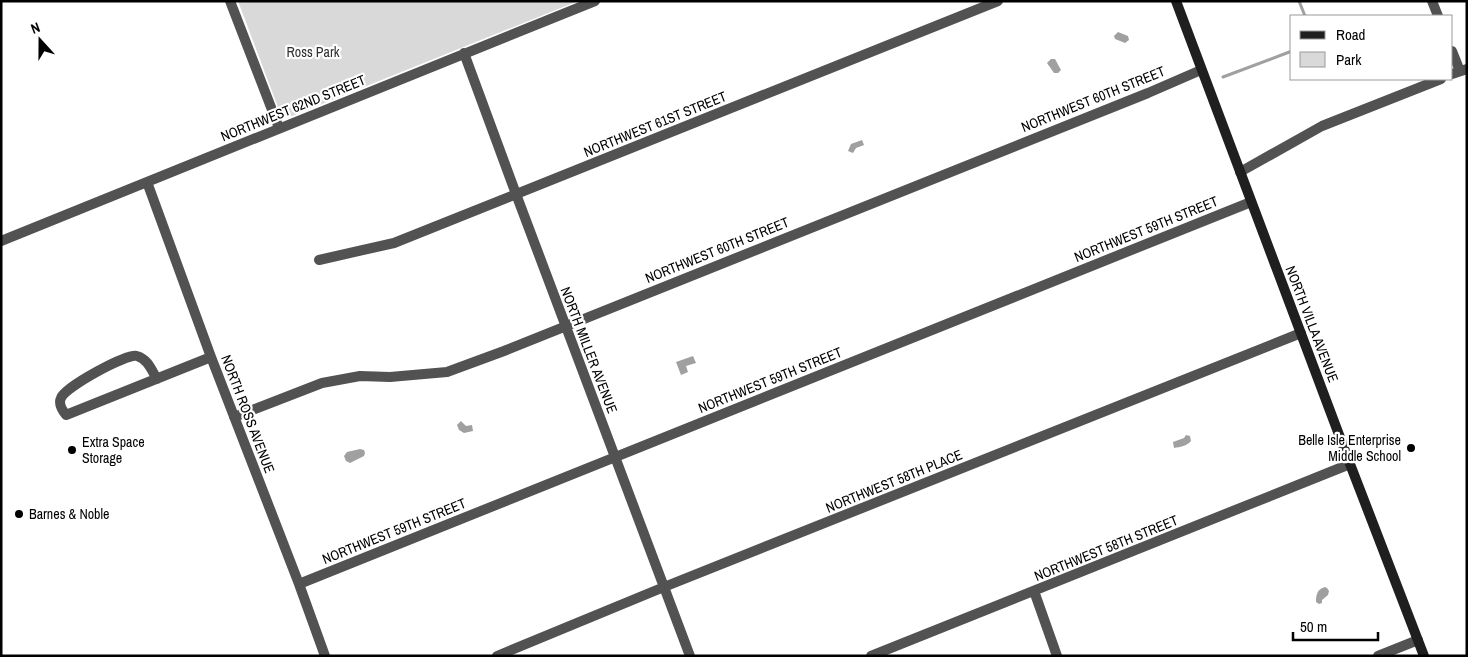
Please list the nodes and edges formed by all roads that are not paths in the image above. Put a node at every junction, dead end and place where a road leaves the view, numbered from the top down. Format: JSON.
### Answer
{"nodes":[{"id":1,"x":230,"y":1,"type":"edge"},
{"id":2,"x":595,"y":1,"type":"edge"},
{"id":3,"x":998,"y":1,"type":"edge"},
{"id":4,"x":1176,"y":1,"type":"edge"},
{"id":5,"x":1432,"y":1,"type":"edge"},
{"id":6,"x":1438,"y":15,"type":"edge"},
{"id":7,"x":464,"y":53,"type":"junction"},
{"id":8,"x":1453,"y":54,"type":"edge"},
{"id":9,"x":1201,"y":70,"type":"junction"},
{"id":10,"x":1459,"y":71,"type":"edge"},
{"id":11,"x":1438,"y":80,"type":"edge"},
{"id":12,"x":278,"y":128,"type":"junction"},
{"id":13,"x":1240,"y":172,"type":"junction"},
{"id":14,"x":146,"y":182,"type":"junction"},
{"id":15,"x":516,"y":194,"type":"junction"},
{"id":16,"x":1251,"y":202,"type":"junction"},
{"id":17,"x":1,"y":241,"type":"edge"},
{"id":18,"x":319,"y":260,"type":"dead end"},
{"id":19,"x":566,"y":326,"type":"junction"},
{"id":20,"x":1301,"y":333,"type":"junction"},
{"id":21,"x":211,"y":358,"type":"junction"},
{"id":22,"x":157,"y":379,"type":"junction"},
{"id":23,"x":234,"y":417,"type":"junction"},
{"id":24,"x":614,"y":457,"type":"junction"},
{"id":25,"x":1350,"y":464,"type":"junction"},
{"id":26,"x":299,"y":584,"type":"junction"},
{"id":27,"x":664,"y":587,"type":"junction"},
{"id":28,"x":1034,"y":591,"type":"junction"},
{"id":29,"x":1418,"y":640,"type":"junction"},
{"id":30,"x":325,"y":656,"type":"edge"},
{"id":31,"x":497,"y":656,"type":"edge"},
{"id":32,"x":690,"y":656,"type":"edge"},
{"id":33,"x":871,"y":656,"type":"edge"},
{"id":34,"x":1058,"y":656,"type":"edge"},
{"id":35,"x":1378,"y":656,"type":"edge"},
{"id":36,"x":1424,"y":656,"type":"edge"}],
"edges":[{"from":1,"to":12,"type":"street"},
{"from":2,"to":7,"type":"street","name":"NORTHWEST 62ND STREET"},
{"from":3,"to":15,"type":"street","name":"NORTHWEST 61ST STREET"},
{"from":4,"to":9,"type":"street","name":"NORTH VILLA AVENUE"},
{"from":5,"to":6,"type":"street"},
{"from":7,"to":12,"type":"street","name":"NORTHWEST 62ND STREET"},
{"from":7,"to":15,"type":"street","name":"NORTH MILLER AVENUE"},
{"from":8,"to":10,"type":"street"},
{"from":9,"to":13,"type":"street","name":"NORTH VILLA AVENUE"},
{"from":9,"to":19,"type":"street","name":"NORTHWEST 60TH STREET"},
{"from":11,"to":13,"type":"street"},
{"from":12,"to":14,"type":"street","name":"NORTHWEST 62ND STREET"},
{"from":13,"to":16,"type":"street","name":"NORTH VILLA AVENUE"},
{"from":14,"to":17,"type":"street","name":"NORTHWEST 62ND STREET"},
{"from":14,"to":21,"type":"street","name":"NORTH ROSS AVENUE"},
{"from":15,"to":18,"type":"street","name":"NORTHWEST 61ST STREET"},
{"from":15,"to":19,"type":"street","name":"NORTH MILLER AVENUE"},
{"from":16,"to":20,"type":"street","name":"NORTH VILLA AVENUE"},
{"from":16,"to":24,"type":"street","name":"NORTHWEST 59TH STREET"},
{"from":19,"to":23,"type":"street","name":"NORTHWEST 60TH STREET"},
{"from":19,"to":24,"type":"street","name":"NORTH MILLER AVENUE"},
{"from":20,"to":25,"type":"street","name":"NORTH VILLA AVENUE"},
{"from":20,"to":27,"type":"street","name":"NORTHWEST 58TH PLACE"},
{"from":21,"to":22,"type":"street"},
{"from":21,"to":23,"type":"street","name":"NORTH ROSS AVENUE"},
{"from":22,"to":22,"type":"street"},
{"from":23,"to":26,"type":"street","name":"NORTH ROSS AVENUE"},
{"from":24,"to":26,"type":"street","name":"NORTHWEST 59TH STREET"},
{"from":24,"to":27,"type":"street","name":"NORTH MILLER AVENUE"},
{"from":25,"to":28,"type":"street","name":"NORTHWEST 58TH STREET"},
{"from":25,"to":29,"type":"street","name":"NORTH VILLA AVENUE"},
{"from":26,"to":30,"type":"street","name":"NORTH ROSS AVENUE"},
{"from":27,"to":31,"type":"street","name":"NORTHWEST 58TH PLACE"},
{"from":27,"to":32,"type":"street","name":"NORTH MILLER AVENUE"},
{"from":28,"to":33,"type":"street","name":"NORTHWEST 58TH STREET"},
{"from":28,"to":34,"type":"street"},
{"from":29,"to":35,"type":"street"},
{"from":29,"to":36,"type":"street","name":"NORTH VILLA AVENUE"}]}
